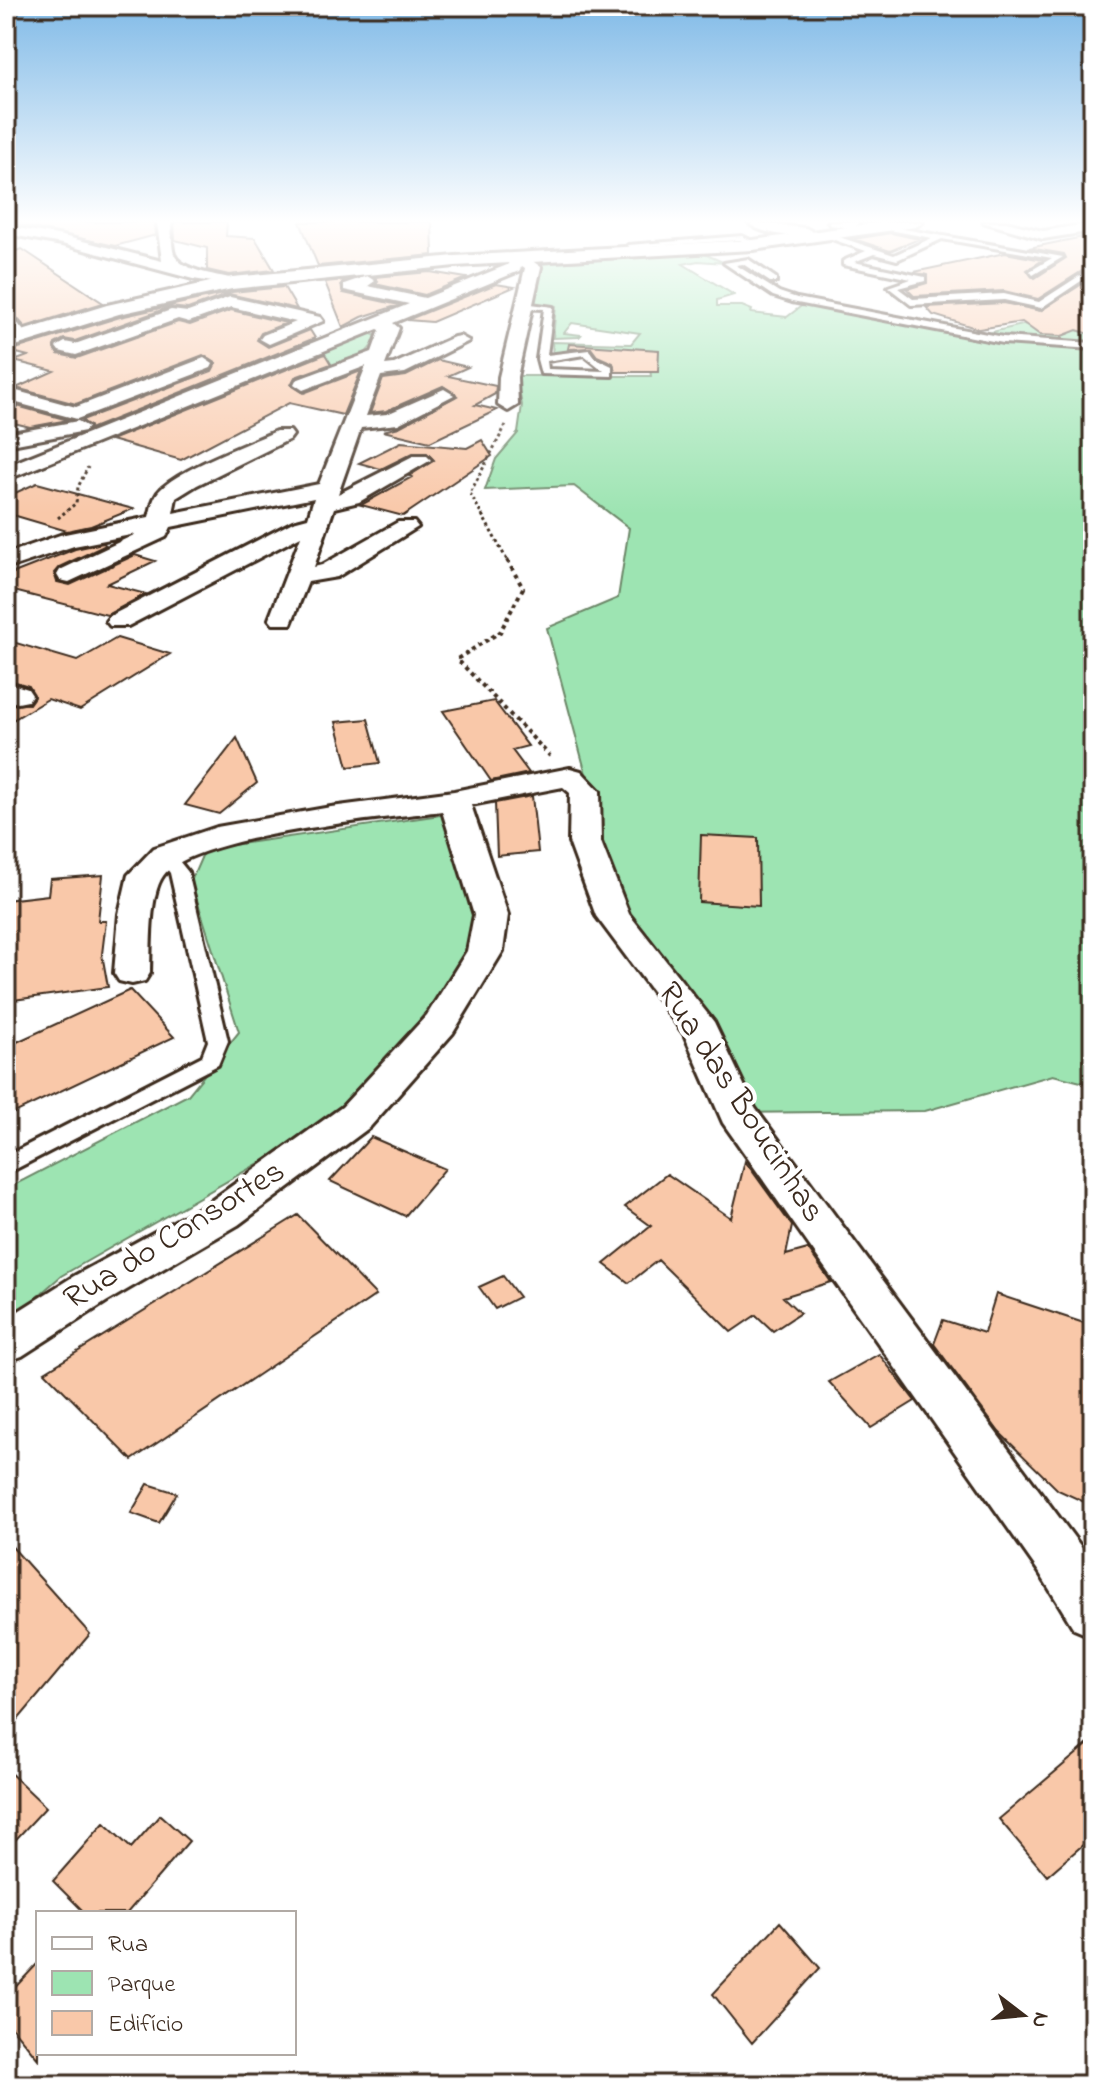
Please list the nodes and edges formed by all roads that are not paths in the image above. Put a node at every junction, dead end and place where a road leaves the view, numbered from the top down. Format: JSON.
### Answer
{"nodes":[{"id":1,"x":12,"y":320,"type":"edge"},
{"id":2,"x":82,"y":320,"type":"edge"},
{"id":3,"x":161,"y":320,"type":"edge"},
{"id":4,"x":308,"y":320,"type":"edge"},
{"id":5,"x":395,"y":320,"type":"edge"},
{"id":6,"x":422,"y":320,"type":"edge"},
{"id":7,"x":521,"y":320,"type":"edge"},
{"id":8,"x":547,"y":320,"type":"edge"},
{"id":9,"x":894,"y":320,"type":"edge"},
{"id":10,"x":384,"y":325,"type":"junction"},
{"id":11,"x":25,"y":338,"type":"junction"},
{"id":12,"x":460,"y":341,"type":"dead end"},
{"id":13,"x":6,"y":343,"type":"edge"},
{"id":14,"x":1093,"y":346,"type":"edge"},
{"id":15,"x":65,"y":347,"type":"dead end"},
{"id":16,"x":312,"y":349,"type":"junction"},
{"id":17,"x":228,"y":355,"type":"dead end"},
{"id":18,"x":542,"y":359,"type":"junction"},
{"id":19,"x":379,"y":362,"type":"junction"},
{"id":20,"x":303,"y":384,"type":"dead end"},
{"id":21,"x":6,"y":394,"type":"edge"},
{"id":22,"x":444,"y":395,"type":"dead end"},
{"id":23,"x":508,"y":405,"type":"road end"},
{"id":24,"x":156,"y":420,"type":"junction"},
{"id":25,"x":355,"y":423,"type":"junction"},
{"id":26,"x":283,"y":435,"type":"dead end"},
{"id":27,"x":6,"y":440,"type":"edge"},
{"id":28,"x":420,"y":460,"type":"dead end"},
{"id":29,"x":6,"y":474,"type":"edge"},
{"id":30,"x":323,"y":505,"type":"junction"},
{"id":31,"x":159,"y":521,"type":"junction"},
{"id":32,"x":406,"y":527,"type":"dead end"},
{"id":33,"x":6,"y":562,"type":"edge"},
{"id":34,"x":69,"y":575,"type":"dead end"},
{"id":35,"x":297,"y":576,"type":"junction"},
{"id":36,"x":282,"y":619,"type":"dead end"},
{"id":37,"x":119,"y":621,"type":"dead end"},
{"id":38,"x":454,"y":800,"type":"junction"},
{"id":39,"x":165,"y":855,"type":"junction"},
{"id":40,"x":132,"y":973,"type":"dead end"},
{"id":41,"x":6,"y":1166,"type":"edge"},
{"id":42,"x":6,"y":1343,"type":"edge"},
{"id":43,"x":1093,"y":1611,"type":"edge"}],
"edges":[{"from":1,"to":11,"type":"lane"},
{"from":2,"to":11,"type":"main road"},
{"from":3,"to":15,"type":"street"},
{"from":4,"to":16,"type":"street"},
{"from":5,"to":10,"type":"street"},
{"from":6,"to":10,"type":"street"},
{"from":7,"to":23,"type":"street"},
{"from":8,"to":18,"type":"lane"},
{"from":9,"to":14,"type":"lane"},
{"from":10,"to":16,"type":"street"},
{"from":10,"to":19,"type":"street"},
{"from":11,"to":13,"type":"main road"},
{"from":12,"to":19,"type":"street"},
{"from":16,"to":24,"type":"street"},
{"from":17,"to":21,"type":"street"},
{"from":18,"to":18,"type":"lane"},
{"from":19,"to":20,"type":"street"},
{"from":19,"to":25,"type":"street"},
{"from":22,"to":25,"type":"street"},
{"from":24,"to":27,"type":"street"},
{"from":24,"to":29,"type":"street"},
{"from":25,"to":30,"type":"street"},
{"from":26,"to":31,"type":"street"},
{"from":28,"to":30,"type":"street"},
{"from":30,"to":31,"type":"street"},
{"from":30,"to":35,"type":"street"},
{"from":30,"to":37,"type":"street"},
{"from":31,"to":33,"type":"street"},
{"from":31,"to":34,"type":"street"},
{"from":32,"to":35,"type":"street"},
{"from":35,"to":36,"type":"street"},
{"from":38,"to":39,"type":"street"},
{"from":38,"to":42,"type":"street","name":"Rua do Consortes"},
{"from":38,"to":43,"type":"street","name":"Rua das Boucinhas"},
{"from":39,"to":40,"type":"street"},
{"from":39,"to":41,"type":"lane"}]}
